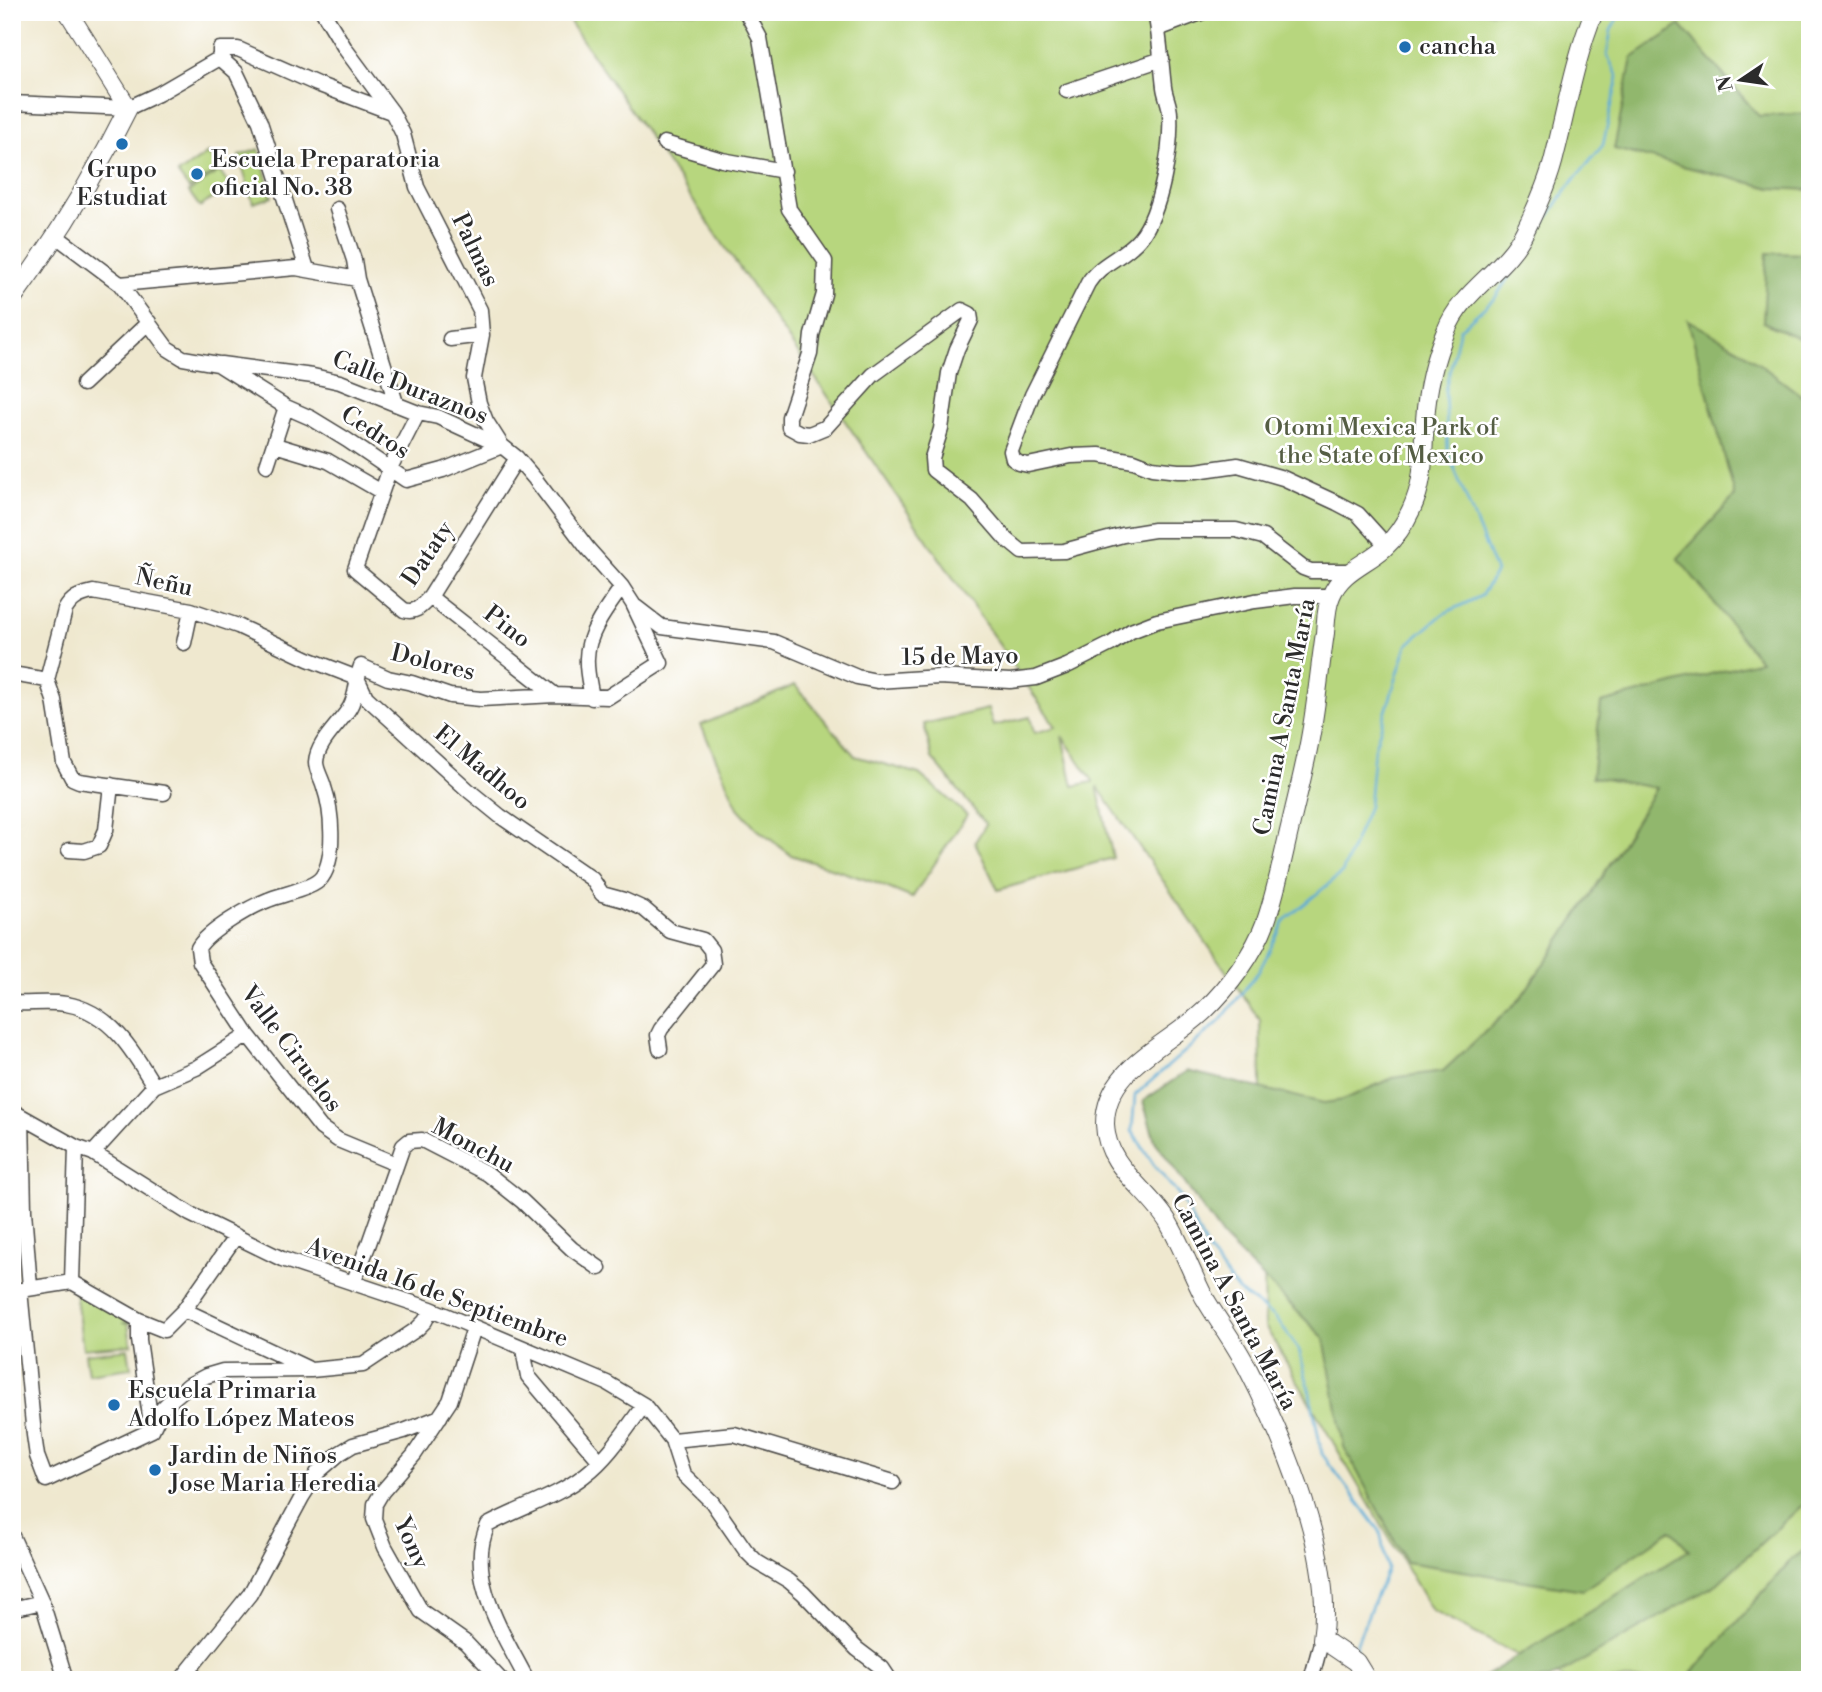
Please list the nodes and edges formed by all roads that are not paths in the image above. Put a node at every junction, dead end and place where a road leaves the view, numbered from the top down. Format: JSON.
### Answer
{"nodes":[{"id":1,"x":68,"y":12,"type":"edge"},
{"id":2,"x":323,"y":12,"type":"edge"},
{"id":3,"x":746,"y":12,"type":"edge"},
{"id":4,"x":1155,"y":12,"type":"edge"},
{"id":5,"x":1203,"y":12,"type":"edge"},
{"id":6,"x":1594,"y":12,"type":"edge"},
{"id":7,"x":1158,"y":29,"type":"junction"},
{"id":8,"x":220,"y":58,"type":"junction"},
{"id":9,"x":1162,"y":59,"type":"junction"},
{"id":10,"x":1067,"y":91,"type":"dead end"},
{"id":11,"x":13,"y":103,"type":"edge"},
{"id":12,"x":128,"y":108,"type":"junction"},
{"id":13,"x":393,"y":113,"type":"junction"},
{"id":14,"x":664,"y":143,"type":"dead end"},
{"id":15,"x":784,"y":171,"type":"junction"},
{"id":16,"x":337,"y":209,"type":"dead end"},
{"id":17,"x":56,"y":236,"type":"junction"},
{"id":18,"x":307,"y":269,"type":"junction"},
{"id":19,"x":357,"y":279,"type":"junction"},
{"id":20,"x":120,"y":284,"type":"junction"},
{"id":21,"x":12,"y":299,"type":"edge"},
{"id":22,"x":149,"y":322,"type":"junction"},
{"id":23,"x":482,"y":335,"type":"junction"},
{"id":24,"x":450,"y":339,"type":"dead end"},
{"id":25,"x":218,"y":364,"type":"junction"},
{"id":26,"x":83,"y":384,"type":"dead end"},
{"id":27,"x":396,"y":403,"type":"junction"},
{"id":28,"x":286,"y":407,"type":"junction"},
{"id":29,"x":418,"y":413,"type":"junction"},
{"id":30,"x":275,"y":445,"type":"junction"},
{"id":31,"x":502,"y":446,"type":"junction"},
{"id":32,"x":517,"y":458,"type":"junction"},
{"id":33,"x":267,"y":465,"type":"dead end"},
{"id":34,"x":390,"y":468,"type":"junction"},
{"id":35,"x":380,"y":491,"type":"junction"},
{"id":36,"x":1387,"y":545,"type":"junction"},
{"id":37,"x":1350,"y":571,"type":"junction"},
{"id":38,"x":622,"y":587,"type":"junction"},
{"id":39,"x":1331,"y":596,"type":"junction"},
{"id":40,"x":430,"y":597,"type":"junction"},
{"id":41,"x":633,"y":604,"type":"junction"},
{"id":42,"x":191,"y":611,"type":"junction"},
{"id":43,"x":184,"y":643,"type":"dead end"},
{"id":44,"x":12,"y":674,"type":"edge"},
{"id":45,"x":357,"y":678,"type":"junction"},
{"id":46,"x":47,"y":680,"type":"junction"},
{"id":47,"x":555,"y":695,"type":"junction"},
{"id":48,"x":592,"y":698,"type":"junction"},
{"id":49,"x":111,"y":785,"type":"junction"},
{"id":50,"x":164,"y":793,"type":"dead end"},
{"id":51,"x":69,"y":850,"type":"dead end"},
{"id":52,"x":200,"y":962,"type":"joint"},
{"id":53,"x":12,"y":1003,"type":"edge"},
{"id":54,"x":248,"y":1035,"type":"junction"},
{"id":55,"x":660,"y":1049,"type":"dead end"},
{"id":56,"x":154,"y":1086,"type":"junction"},
{"id":57,"x":17,"y":1114,"type":"edge"},
{"id":58,"x":76,"y":1147,"type":"junction"},
{"id":59,"x":93,"y":1153,"type":"junction"},
{"id":60,"x":396,"y":1164,"type":"junction"},
{"id":61,"x":236,"y":1236,"type":"junction"},
{"id":62,"x":599,"y":1268,"type":"dead end"},
{"id":63,"x":72,"y":1282,"type":"junction"},
{"id":64,"x":353,"y":1283,"type":"junction"},
{"id":65,"x":21,"y":1290,"type":"edge"},
{"id":66,"x":431,"y":1309,"type":"junction"},
{"id":67,"x":184,"y":1310,"type":"junction"},
{"id":68,"x":139,"y":1320,"type":"junction"},
{"id":69,"x":474,"y":1328,"type":"junction"},
{"id":70,"x":523,"y":1349,"type":"junction"},
{"id":71,"x":311,"y":1370,"type":"junction"},
{"id":72,"x":644,"y":1405,"type":"junction"},
{"id":73,"x":442,"y":1416,"type":"junction"},
{"id":74,"x":152,"y":1430,"type":"junction"},
{"id":75,"x":672,"y":1440,"type":"junction"},
{"id":76,"x":600,"y":1461,"type":"junction"},
{"id":77,"x":893,"y":1482,"type":"dead end"},
{"id":78,"x":12,"y":1536,"type":"edge"},
{"id":79,"x":42,"y":1602,"type":"junction"},
{"id":80,"x":12,"y":1609,"type":"edge"},
{"id":81,"x":1326,"y":1641,"type":"junction"},
{"id":82,"x":1364,"y":1673,"type":"edge"},
{"id":83,"x":66,"y":1680,"type":"edge"},
{"id":84,"x":181,"y":1680,"type":"edge"},
{"id":85,"x":500,"y":1680,"type":"edge"},
{"id":86,"x":527,"y":1680,"type":"edge"},
{"id":87,"x":890,"y":1680,"type":"edge"},
{"id":88,"x":1311,"y":1680,"type":"edge"}],
"edges":[{"from":1,"to":12,"type":"main road"},
{"from":2,"to":13,"type":"street","name":"Palmas"},
{"from":3,"to":15,"type":"street"},
{"from":4,"to":7,"type":"street"},
{"from":5,"to":7,"type":"street"},
{"from":6,"to":36,"type":"main road","name":"Camina A Santa María"},
{"from":7,"to":9,"type":"street"},
{"from":8,"to":12,"type":"street"},
{"from":8,"to":13,"type":"street"},
{"from":8,"to":18,"type":"street"},
{"from":9,"to":10,"type":"street"},
{"from":9,"to":36,"type":"street"},
{"from":11,"to":12,"type":"street"},
{"from":12,"to":17,"type":"main road"},
{"from":13,"to":23,"type":"street","name":"Palmas"},
{"from":14,"to":15,"type":"street"},
{"from":15,"to":37,"type":"street"},
{"from":16,"to":19,"type":"street"},
{"from":17,"to":20,"type":"street","name":"Cedros"},
{"from":17,"to":21,"type":"main road"},
{"from":18,"to":19,"type":"street"},
{"from":18,"to":20,"type":"street"},
{"from":19,"to":27,"type":"street"},
{"from":20,"to":22,"type":"street","name":"Cedros"},
{"from":22,"to":25,"type":"street","name":"Cedros"},
{"from":22,"to":26,"type":"street"},
{"from":23,"to":24,"type":"street"},
{"from":23,"to":31,"type":"street","name":"Palmas"},
{"from":25,"to":27,"type":"street","name":"Calle Duraznos"},
{"from":25,"to":28,"type":"street","name":"Cedros"},
{"from":27,"to":29,"type":"street","name":"Calle Duraznos"},
{"from":28,"to":30,"type":"street"},
{"from":28,"to":34,"type":"street","name":"Cedros"},
{"from":29,"to":31,"type":"street","name":"Calle Duraznos"},
{"from":29,"to":34,"type":"street"},
{"from":30,"to":33,"type":"street"},
{"from":30,"to":35,"type":"street"},
{"from":31,"to":32,"type":"street"},
{"from":31,"to":34,"type":"street","name":"Cedros"},
{"from":32,"to":38,"type":"street"},
{"from":32,"to":40,"type":"street","name":"Dataty"},
{"from":34,"to":35,"type":"street"},
{"from":35,"to":40,"type":"street","name":"Dataty"},
{"from":36,"to":37,"type":"main road","name":"Camina A Santa María"},
{"from":37,"to":39,"type":"main road","name":"Camina A Santa María"},
{"from":38,"to":41,"type":"street"},
{"from":38,"to":48,"type":"street"},
{"from":39,"to":41,"type":"street","name":"15 de Mayo"},
{"from":39,"to":81,"type":"main road","name":"Camina A Santa María"},
{"from":40,"to":47,"type":"street","name":"Pino"},
{"from":41,"to":48,"type":"street","name":"Dolores"},
{"from":42,"to":43,"type":"street"},
{"from":42,"to":45,"type":"street","name":"Ñeñu"},
{"from":42,"to":46,"type":"street","name":"Ñeñu"},
{"from":44,"to":46,"type":"street"},
{"from":45,"to":47,"type":"street","name":"Dolores"},
{"from":45,"to":52,"type":"street","name":"Dolores"},
{"from":45,"to":55,"type":"street","name":"El Madhoo"},
{"from":46,"to":49,"type":"street"},
{"from":47,"to":48,"type":"street","name":"Dolores"},
{"from":49,"to":50,"type":"street"},
{"from":49,"to":51,"type":"street"},
{"from":52,"to":54,"type":"street","name":"Valle Ciruelos"},
{"from":53,"to":56,"type":"street"},
{"from":54,"to":56,"type":"street"},
{"from":54,"to":60,"type":"street","name":"Valle Ciruelos"},
{"from":56,"to":59,"type":"street"},
{"from":57,"to":58,"type":"street","name":"Avenida 16 de Septiembre"},
{"from":57,"to":65,"type":"street"},
{"from":58,"to":59,"type":"street","name":"Avenida 16 de Septiembre"},
{"from":58,"to":63,"type":"street"},
{"from":59,"to":61,"type":"street","name":"Avenida 16 de Septiembre"},
{"from":60,"to":62,"type":"street","name":"Monchu"},
{"from":60,"to":64,"type":"street","name":"Monchu"},
{"from":61,"to":64,"type":"street","name":"Avenida 16 de Septiembre"},
{"from":61,"to":67,"type":"street"},
{"from":63,"to":65,"type":"street"},
{"from":63,"to":68,"type":"street"},
{"from":64,"to":66,"type":"street","name":"Avenida 16 de Septiembre"},
{"from":65,"to":74,"type":"street"},
{"from":66,"to":69,"type":"street","name":"Avenida 16 de Septiembre"},
{"from":66,"to":71,"type":"street"},
{"from":67,"to":68,"type":"street"},
{"from":67,"to":71,"type":"street"},
{"from":68,"to":74,"type":"street"},
{"from":69,"to":70,"type":"street","name":"Avenida 16 de Septiembre"},
{"from":69,"to":73,"type":"street","name":"Yony"},
{"from":70,"to":72,"type":"street","name":"Avenida 16 de Septiembre"},
{"from":70,"to":76,"type":"street"},
{"from":71,"to":74,"type":"street"},
{"from":72,"to":75,"type":"street","name":"Avenida 16 de Septiembre"},
{"from":72,"to":76,"type":"street"},
{"from":73,"to":84,"type":"street"},
{"from":73,"to":85,"type":"street","name":"Yony"},
{"from":75,"to":77,"type":"street"},
{"from":75,"to":87,"type":"street"},
{"from":76,"to":86,"type":"street"},
{"from":78,"to":79,"type":"street"},
{"from":79,"to":80,"type":"street"},
{"from":79,"to":83,"type":"street"},
{"from":81,"to":82,"type":"main road"},
{"from":81,"to":88,"type":"street"}]}
